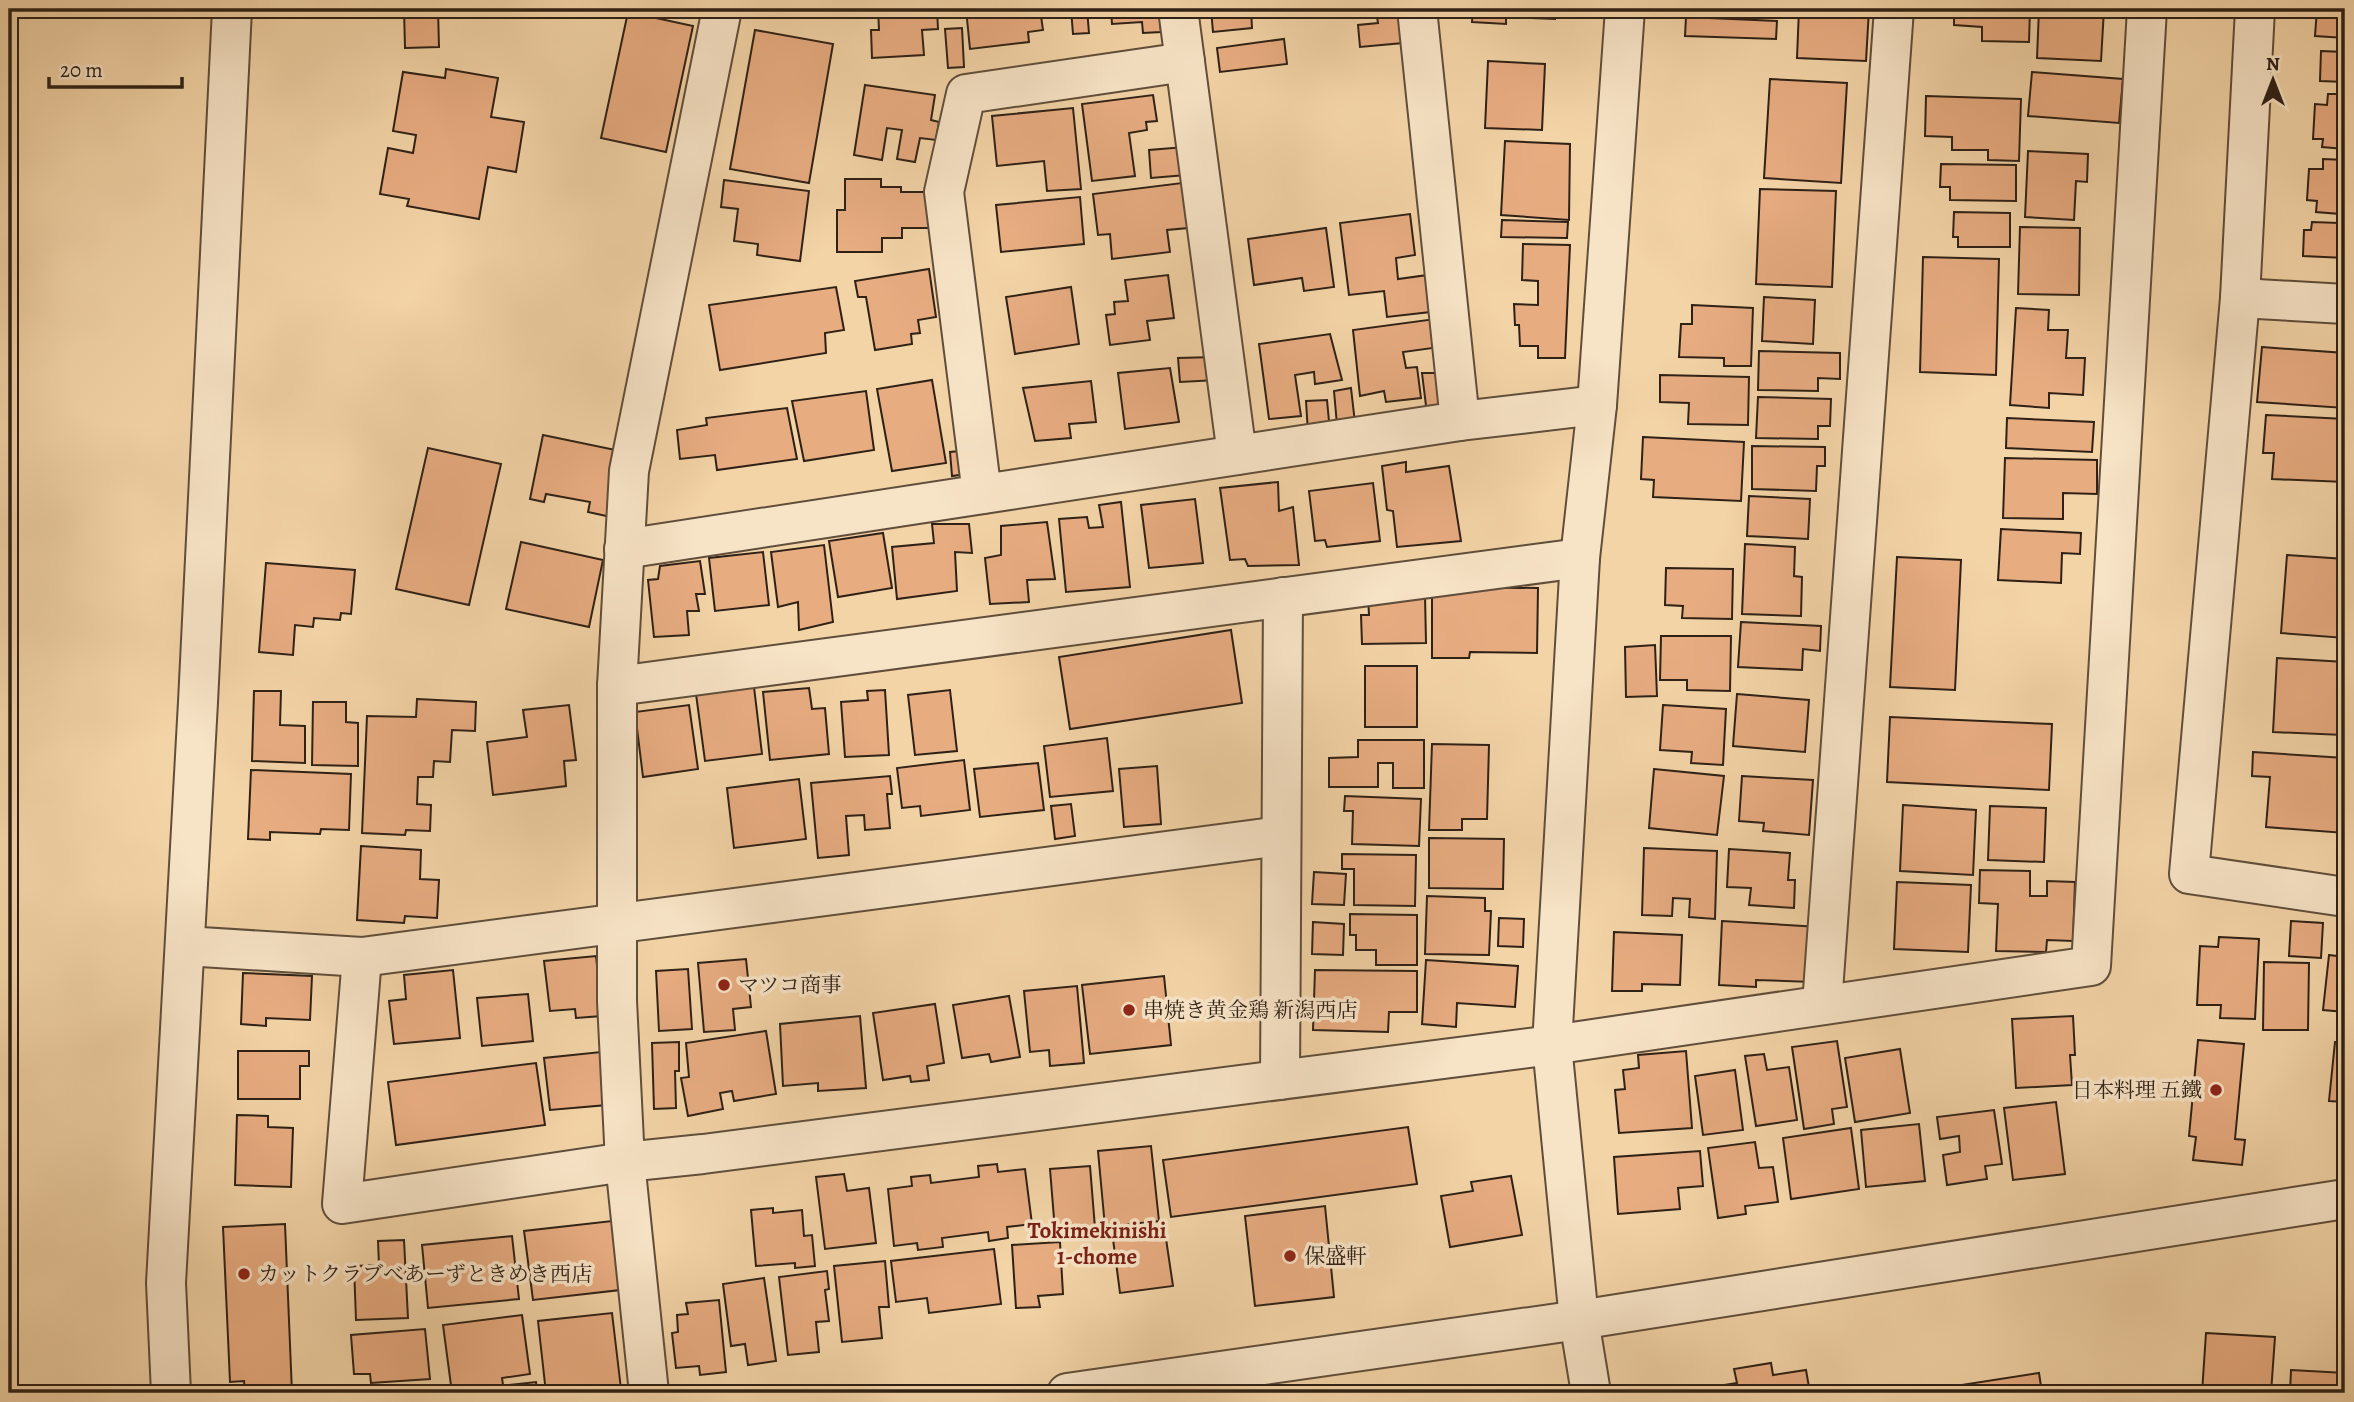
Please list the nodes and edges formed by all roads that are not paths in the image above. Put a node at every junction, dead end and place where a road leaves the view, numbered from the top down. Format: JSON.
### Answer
{"nodes":[{"id":1,"x":232,"y":9,"type":"edge"},
{"id":2,"x":722,"y":9,"type":"edge"},
{"id":3,"x":1178,"y":9,"type":"edge"},
{"id":4,"x":1417,"y":9,"type":"edge"},
{"id":5,"x":1625,"y":9,"type":"edge"},
{"id":6,"x":1894,"y":9,"type":"edge"},
{"id":7,"x":2147,"y":9,"type":"edge"},
{"id":8,"x":2255,"y":9,"type":"edge"},
{"id":9,"x":1185,"y":62,"type":"junction"},
{"id":10,"x":2240,"y":298,"type":"junction"},
{"id":11,"x":2345,"y":304,"type":"edge"},
{"id":12,"x":1597,"y":405,"type":"junction"},
{"id":13,"x":1460,"y":421,"type":"junction"},
{"id":14,"x":1237,"y":455,"type":"junction"},
{"id":15,"x":982,"y":494,"type":"junction"},
{"id":16,"x":624,"y":550,"type":"junction"},
{"id":17,"x":1580,"y":558,"type":"junction"},
{"id":18,"x":1283,"y":597,"type":"junction"},
{"id":19,"x":617,"y":686,"type":"junction"},
{"id":20,"x":1281,"y":836,"type":"junction"},
{"id":21,"x":2345,"y":897,"type":"edge"},
{"id":22,"x":617,"y":922,"type":"junction"},
{"id":23,"x":185,"y":946,"type":"junction"},
{"id":24,"x":362,"y":957,"type":"junction"},
{"id":25,"x":1822,"y":1005,"type":"junction"},
{"id":26,"x":1552,"y":1045,"type":"junction"},
{"id":27,"x":1280,"y":1080,"type":"junction"},
{"id":28,"x":625,"y":1162,"type":"junction"},
{"id":29,"x":2345,"y":1199,"type":"edge"},
{"id":30,"x":1579,"y":1320,"type":"junction"},
{"id":31,"x":171,"y":1393,"type":"edge"},
{"id":32,"x":649,"y":1393,"type":"edge"},
{"id":33,"x":1067,"y":1393,"type":"edge"},
{"id":34,"x":1591,"y":1393,"type":"edge"}],
"edges":[{"from":1,"to":23,"type":"street"},
{"from":2,"to":16,"type":"street"},
{"from":3,"to":9,"type":"street"},
{"from":4,"to":13,"type":"street"},
{"from":5,"to":12,"type":"street"},
{"from":6,"to":25,"type":"street"},
{"from":7,"to":25,"type":"street"},
{"from":8,"to":10,"type":"street"},
{"from":9,"to":14,"type":"street"},
{"from":9,"to":15,"type":"street"},
{"from":10,"to":11,"type":"street"},
{"from":10,"to":21,"type":"street"},
{"from":12,"to":13,"type":"street"},
{"from":12,"to":17,"type":"street"},
{"from":13,"to":14,"type":"street"},
{"from":14,"to":15,"type":"street"},
{"from":15,"to":16,"type":"street"},
{"from":16,"to":19,"type":"street"},
{"from":17,"to":18,"type":"street"},
{"from":17,"to":26,"type":"street"},
{"from":18,"to":19,"type":"street"},
{"from":18,"to":20,"type":"street"},
{"from":19,"to":22,"type":"street"},
{"from":20,"to":22,"type":"street"},
{"from":20,"to":27,"type":"street"},
{"from":22,"to":24,"type":"street"},
{"from":22,"to":28,"type":"street"},
{"from":23,"to":24,"type":"street"},
{"from":23,"to":31,"type":"street"},
{"from":24,"to":28,"type":"street"},
{"from":25,"to":26,"type":"street"},
{"from":26,"to":27,"type":"street"},
{"from":26,"to":30,"type":"street"},
{"from":27,"to":28,"type":"street"},
{"from":28,"to":32,"type":"street"},
{"from":29,"to":30,"type":"street"},
{"from":30,"to":33,"type":"street"},
{"from":30,"to":34,"type":"street"}]}
